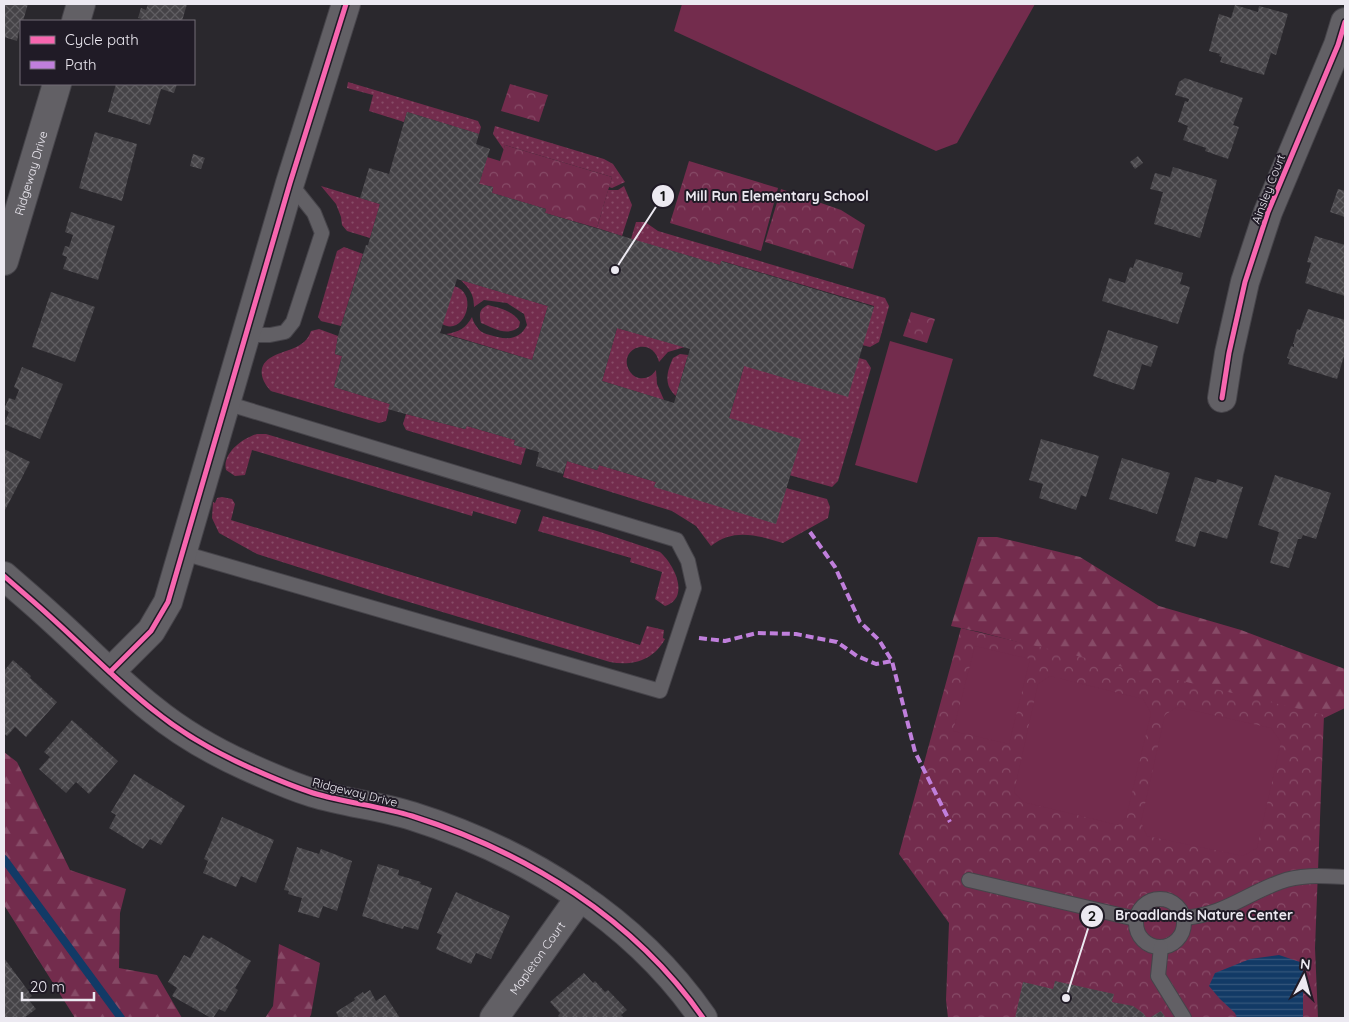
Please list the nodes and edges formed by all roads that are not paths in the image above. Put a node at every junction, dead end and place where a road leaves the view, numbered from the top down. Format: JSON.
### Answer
{"nodes":[{"id":1,"x":81,"y":4,"type":"edge"},
{"id":2,"x":346,"y":4,"type":"edge"},
{"id":3,"x":76,"y":20,"type":"edge"},
{"id":4,"x":1345,"y":22,"type":"edge"},
{"id":5,"x":57,"y":85,"type":"edge"},
{"id":6,"x":290,"y":183,"type":"junction"},
{"id":7,"x":4,"y":261,"type":"edge"},
{"id":8,"x":246,"y":335,"type":"junction"},
{"id":9,"x":1222,"y":398,"type":"dead end"},
{"id":10,"x":226,"y":403,"type":"junction"},
{"id":11,"x":183,"y":553,"type":"junction"},
{"id":12,"x":4,"y":576,"type":"edge"},
{"id":13,"x":110,"y":672,"type":"junction"},
{"id":14,"x":1345,"y":876,"type":"edge"},
{"id":15,"x":969,"y":880,"type":"dead end"},
{"id":16,"x":580,"y":897,"type":"junction"},
{"id":17,"x":1183,"y":918,"type":"junction"},
{"id":18,"x":1136,"y":919,"type":"junction"},
{"id":19,"x":1161,"y":947,"type":"junction"},
{"id":20,"x":494,"y":1018,"type":"edge"},
{"id":21,"x":703,"y":1018,"type":"edge"},
{"id":22,"x":1184,"y":1018,"type":"edge"}],
"edges":[{"from":1,"to":3,"type":"street"},
{"from":2,"to":6,"type":"street"},
{"from":4,"to":9,"type":"street","name":"Ainsley Court"},
{"from":5,"to":7,"type":"street","name":"Ridgeway Drive"},
{"from":6,"to":8,"type":"street"},
{"from":6,"to":8,"type":"lane"},
{"from":8,"to":10,"type":"street"},
{"from":10,"to":11,"type":"street"},
{"from":10,"to":11,"type":"lane"},
{"from":11,"to":13,"type":"street"},
{"from":12,"to":13,"type":"street","name":"Ridgeway Drive"},
{"from":13,"to":16,"type":"street","name":"Ridgeway Drive"},
{"from":14,"to":17,"type":"lane"},
{"from":15,"to":18,"type":"lane"},
{"from":16,"to":20,"type":"street","name":"Mapleton Court"},
{"from":16,"to":21,"type":"street","name":"Ridgeway Drive"},
{"from":17,"to":18,"type":"lane"},
{"from":17,"to":19,"type":"lane"},
{"from":18,"to":19,"type":"lane"},
{"from":19,"to":22,"type":"lane"}]}
